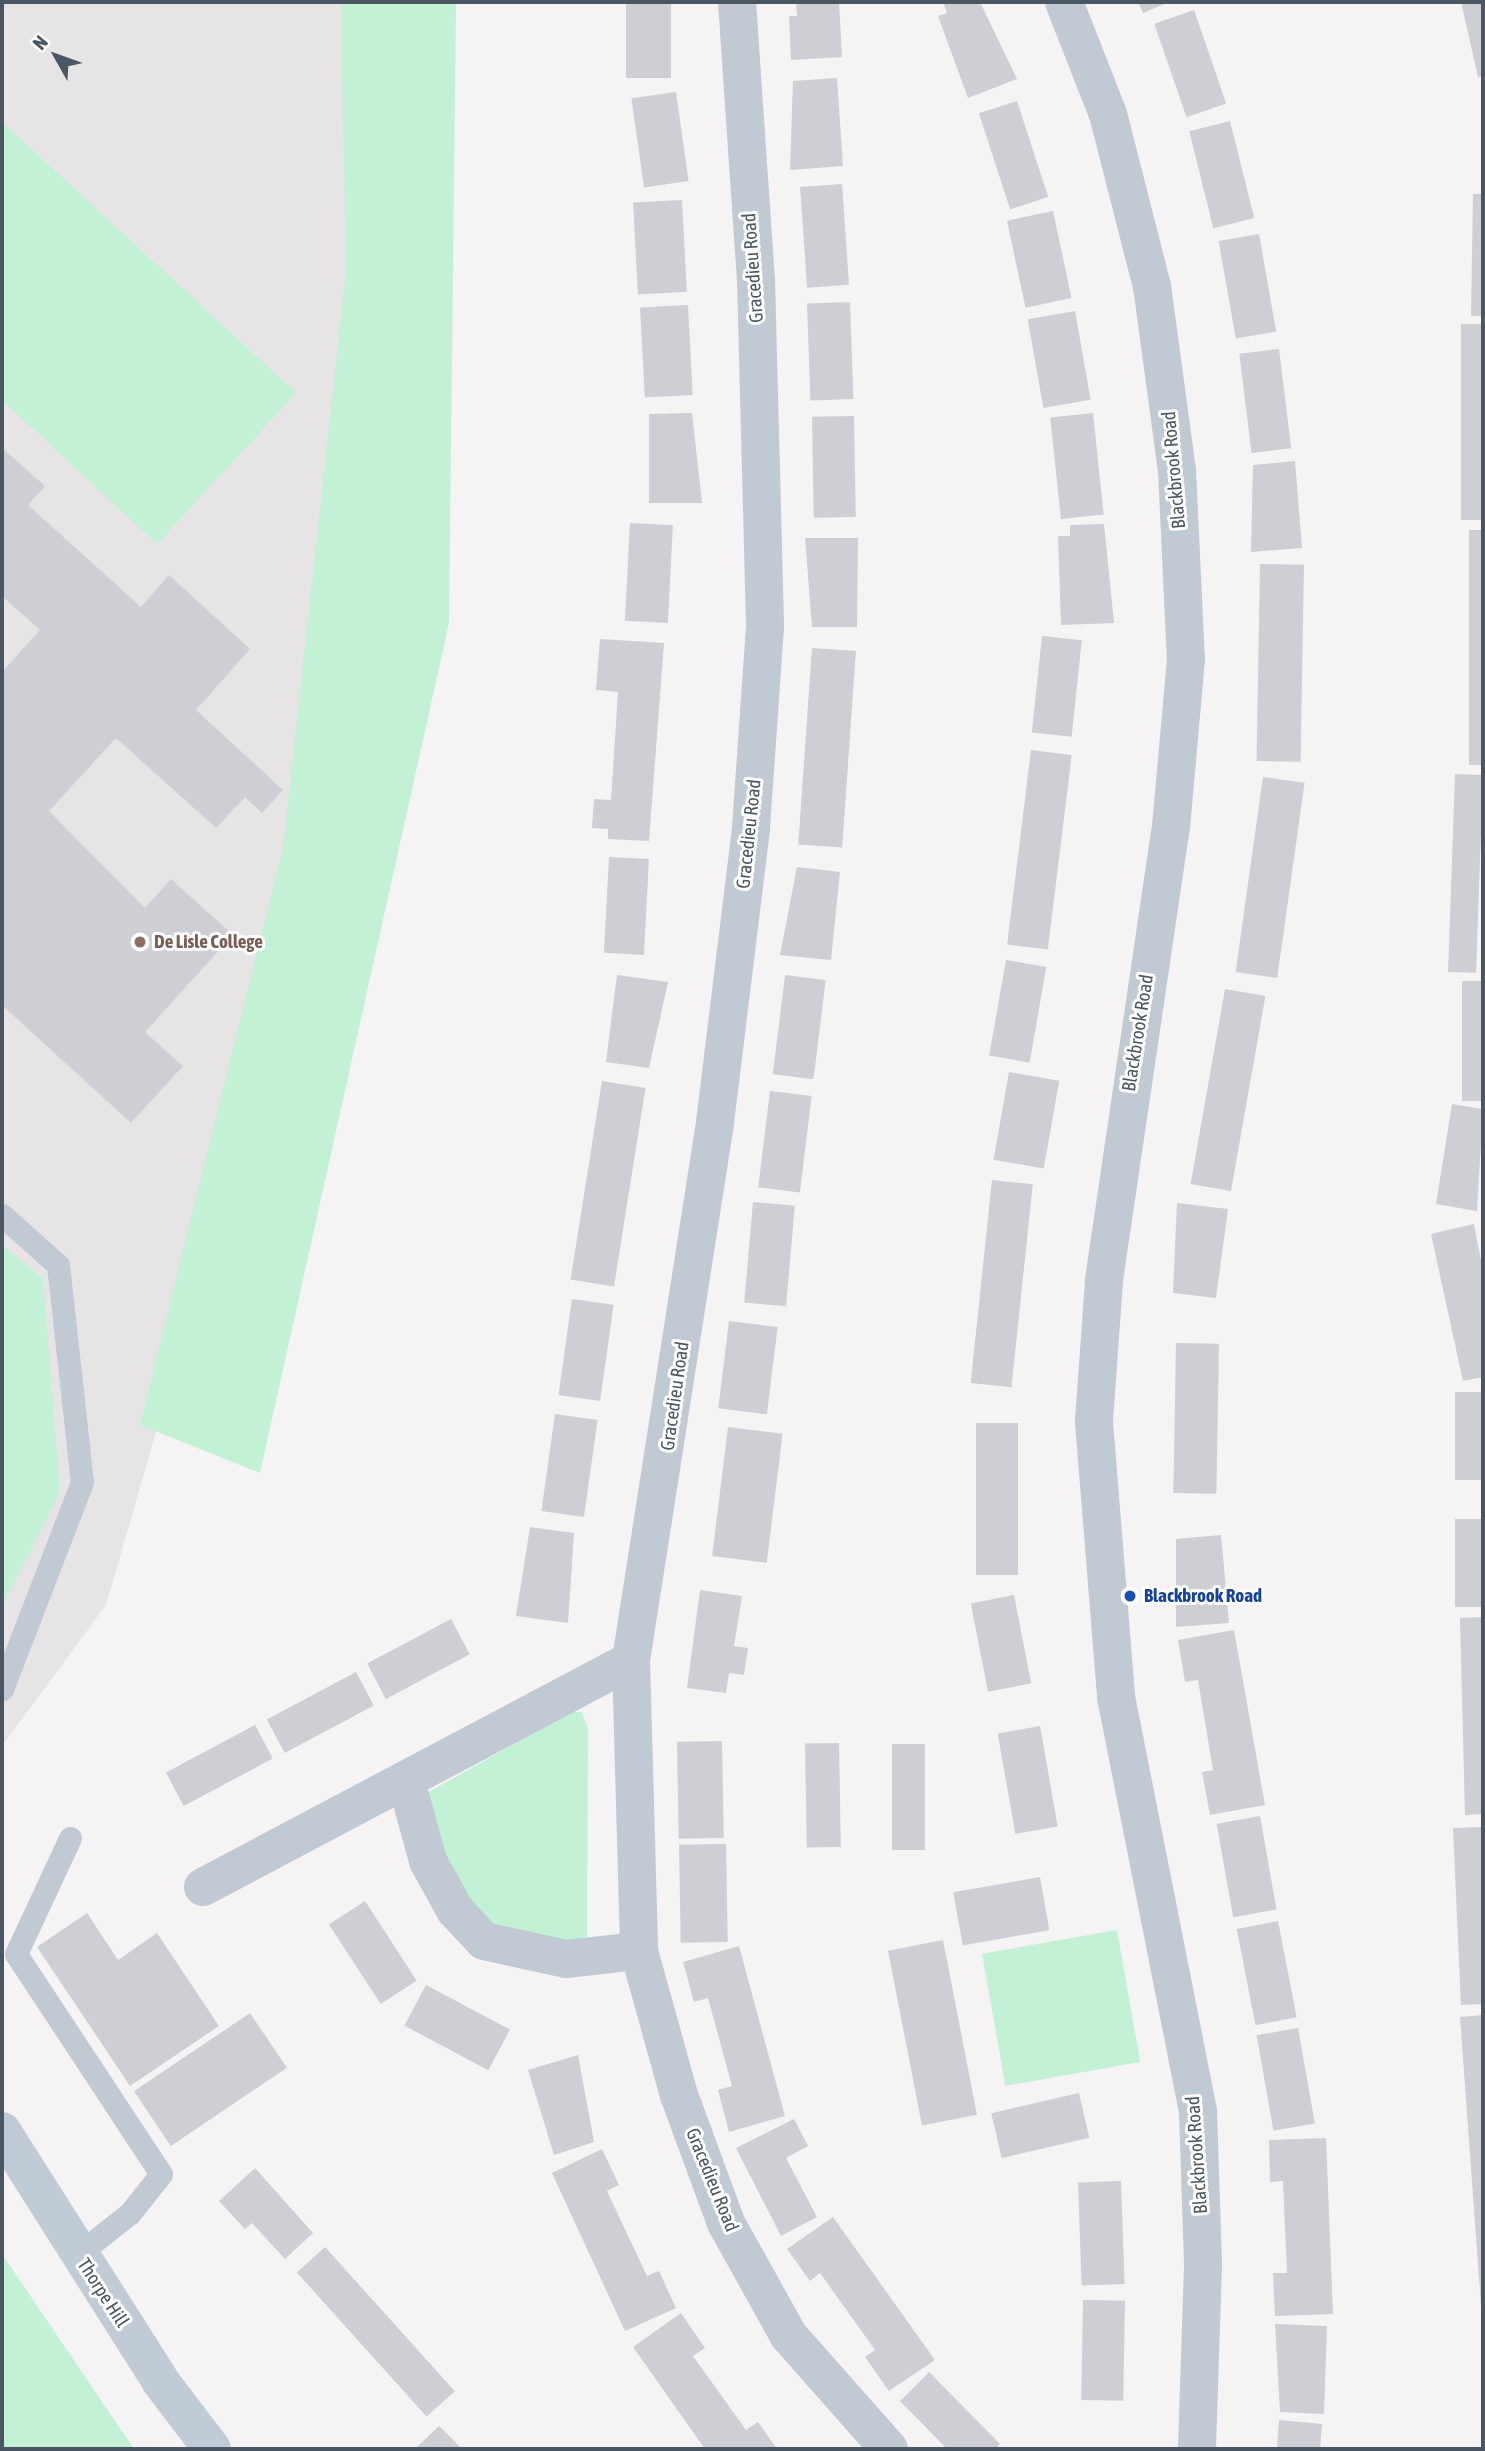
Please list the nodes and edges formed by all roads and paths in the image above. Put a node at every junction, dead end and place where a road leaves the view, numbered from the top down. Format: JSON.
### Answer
{"nodes":[{"id":1,"x":737,"y":2,"type":"edge"},
{"id":2,"x":1064,"y":2,"type":"edge"},
{"id":3,"x":2,"y":1215,"type":"edge"},
{"id":4,"x":631,"y":1660,"type":"junction"},
{"id":5,"x":2,"y":1689,"type":"edge"},
{"id":6,"x":407,"y":1784,"type":"junction"},
{"id":7,"x":70,"y":1838,"type":"dead end"},
{"id":8,"x":203,"y":1887,"type":"dead end"},
{"id":9,"x":639,"y":1951,"type":"junction"},
{"id":10,"x":2,"y":2130,"type":"edge"},
{"id":11,"x":78,"y":2254,"type":"junction"},
{"id":12,"x":212,"y":2449,"type":"edge"},
{"id":13,"x":889,"y":2449,"type":"edge"},
{"id":14,"x":1197,"y":2449,"type":"edge"}],
"edges":[{"from":1,"to":4,"type":"street","name":"Gracedieu Road"},
{"from":2,"to":14,"type":"street","name":"Blackbrook Road"},
{"from":3,"to":5,"type":"lane"},
{"from":4,"to":6,"type":"street"},
{"from":4,"to":9,"type":"street","name":"Gracedieu Road"},
{"from":6,"to":8,"type":"street"},
{"from":6,"to":9,"type":"street"},
{"from":7,"to":11,"type":"lane"},
{"from":9,"to":13,"type":"street","name":"Gracedieu Road"},
{"from":10,"to":11,"type":"street","name":"Thorpe Hill"},
{"from":11,"to":12,"type":"street","name":"Thorpe Hill"}]}
